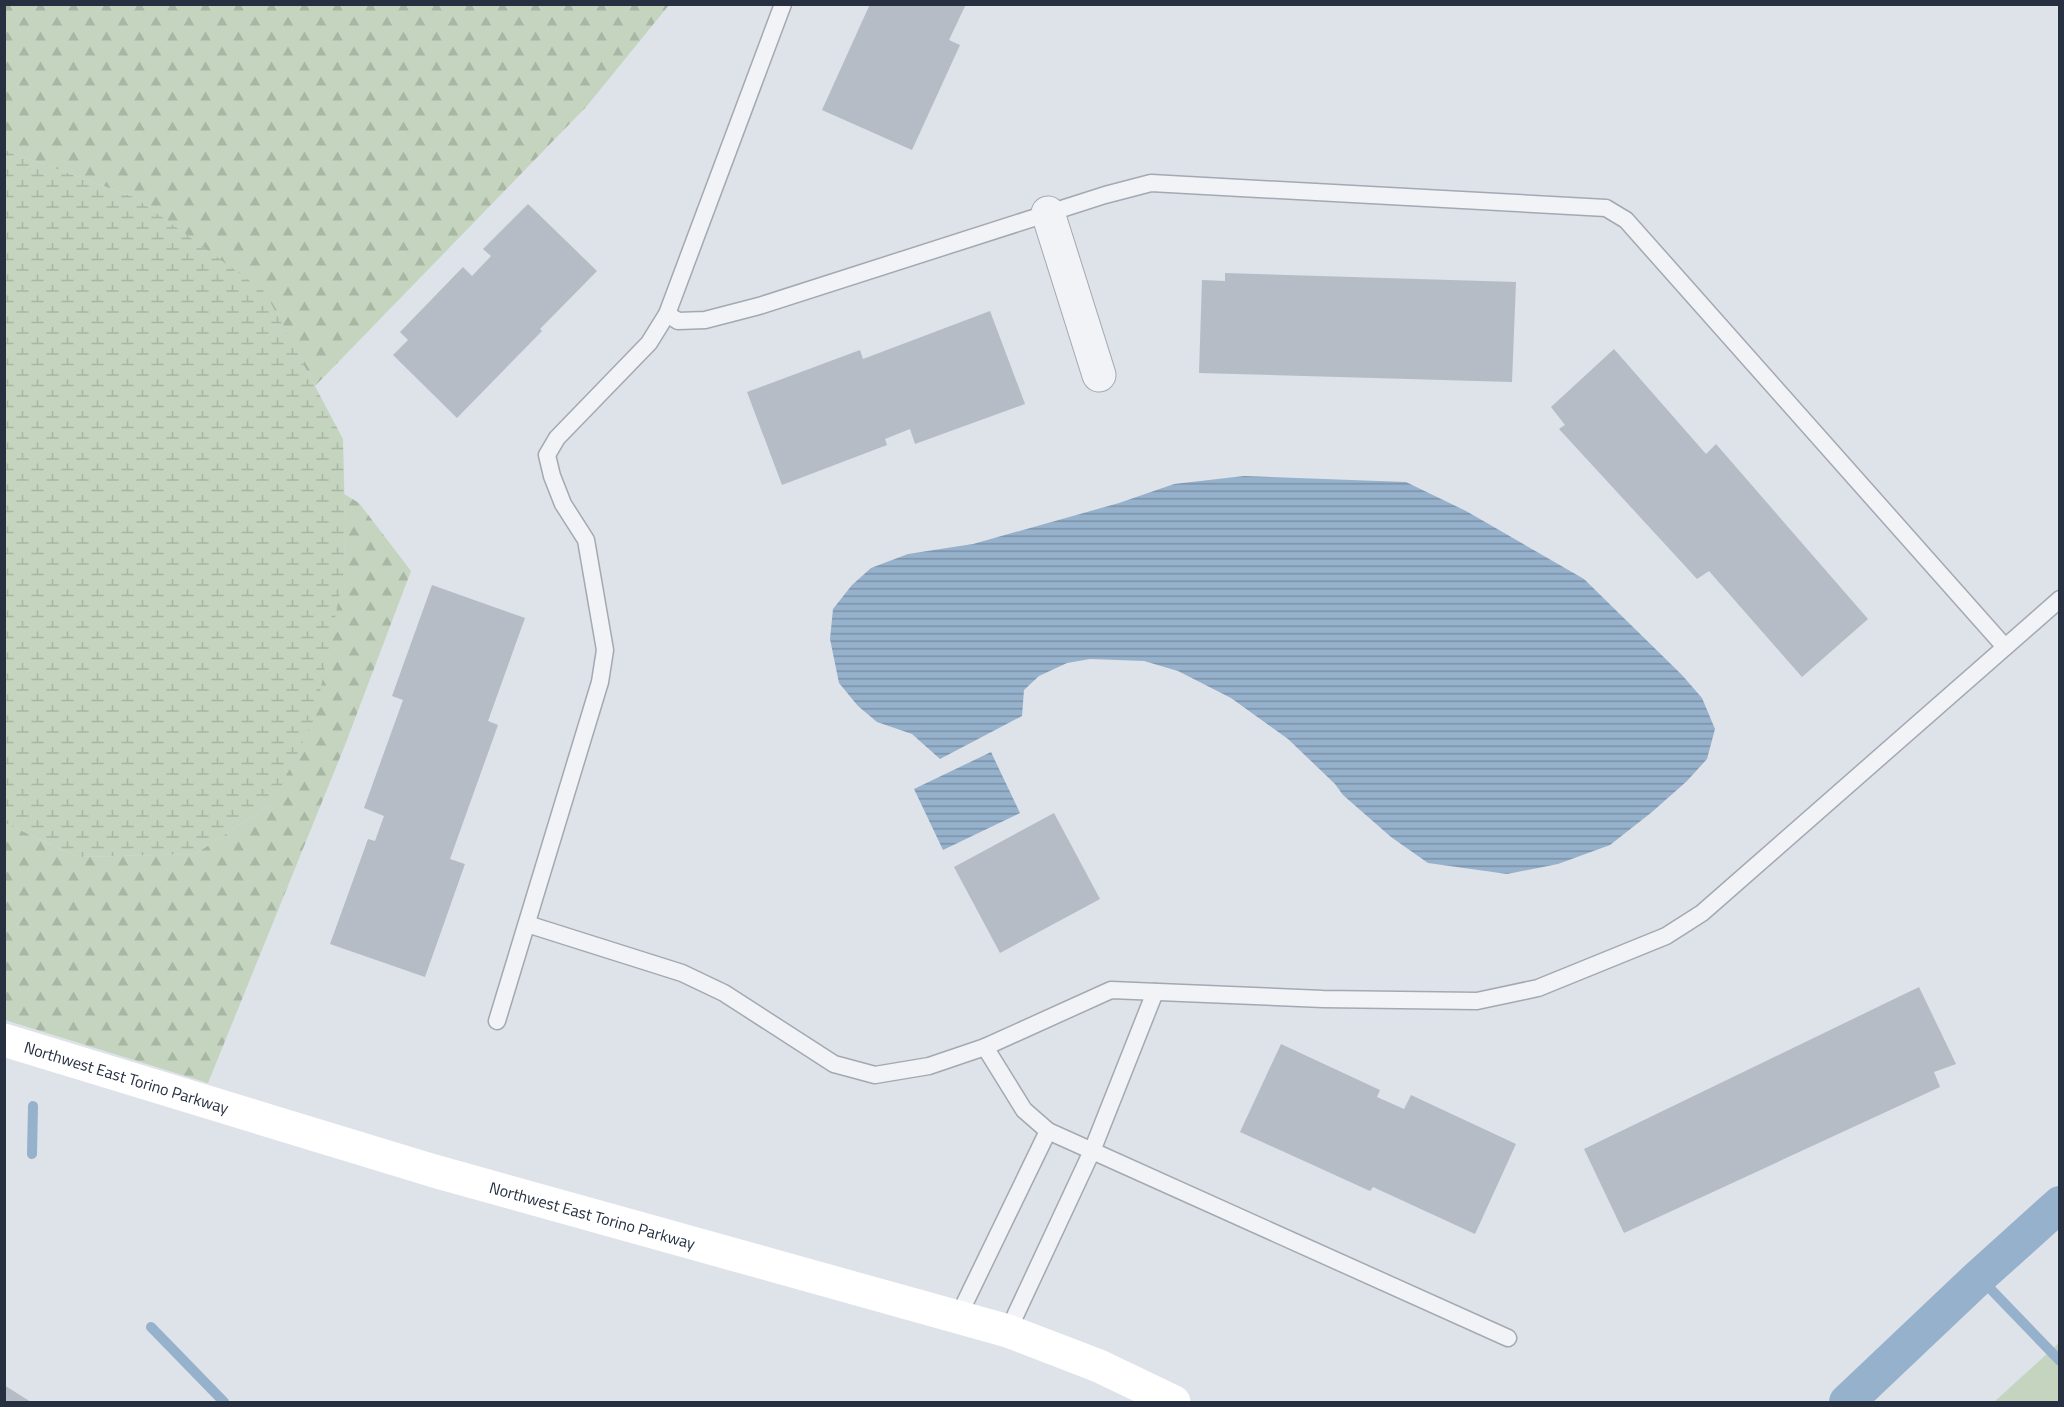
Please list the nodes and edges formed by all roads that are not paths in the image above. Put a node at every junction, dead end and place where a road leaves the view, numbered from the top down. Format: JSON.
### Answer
{"nodes":[{"id":1,"x":783,"y":4,"type":"edge"},
{"id":2,"x":1048,"y":213,"type":"junction"},
{"id":3,"x":667,"y":314,"type":"junction"},
{"id":4,"x":1100,"y":375,"type":"dead end"},
{"id":5,"x":2060,"y":599,"type":"edge"},
{"id":6,"x":2005,"y":647,"type":"junction"},
{"id":7,"x":527,"y":924,"type":"junction"},
{"id":8,"x":1155,"y":992,"type":"junction"},
{"id":9,"x":497,"y":1021,"type":"dead end"},
{"id":10,"x":4,"y":1040,"type":"edge"},
{"id":11,"x":985,"y":1047,"type":"junction"},
{"id":12,"x":1048,"y":1131,"type":"junction"},
{"id":13,"x":1092,"y":1151,"type":"junction"},
{"id":14,"x":958,"y":1317,"type":"junction"},
{"id":15,"x":1008,"y":1331,"type":"junction"},
{"id":16,"x":1508,"y":1338,"type":"dead end"},
{"id":17,"x":1174,"y":1402,"type":"edge"}],
"edges":[{"from":1,"to":3,"type":"lane"},
{"from":2,"to":3,"type":"lane"},
{"from":2,"to":4,"type":"street"},
{"from":2,"to":6,"type":"lane"},
{"from":3,"to":7,"type":"lane"},
{"from":5,"to":6,"type":"lane"},
{"from":6,"to":8,"type":"lane"},
{"from":7,"to":9,"type":"lane"},
{"from":7,"to":11,"type":"lane"},
{"from":8,"to":11,"type":"lane"},
{"from":8,"to":13,"type":"lane"},
{"from":10,"to":14,"type":"street","name":"Northwest East Torino Parkway"},
{"from":11,"to":12,"type":"lane"},
{"from":12,"to":13,"type":"lane"},
{"from":12,"to":14,"type":"lane"},
{"from":13,"to":15,"type":"lane"},
{"from":13,"to":16,"type":"lane"},
{"from":14,"to":15,"type":"street","name":"Northwest East Torino Parkway"},
{"from":15,"to":17,"type":"street","name":"Northwest East Torino Parkway"}]}
